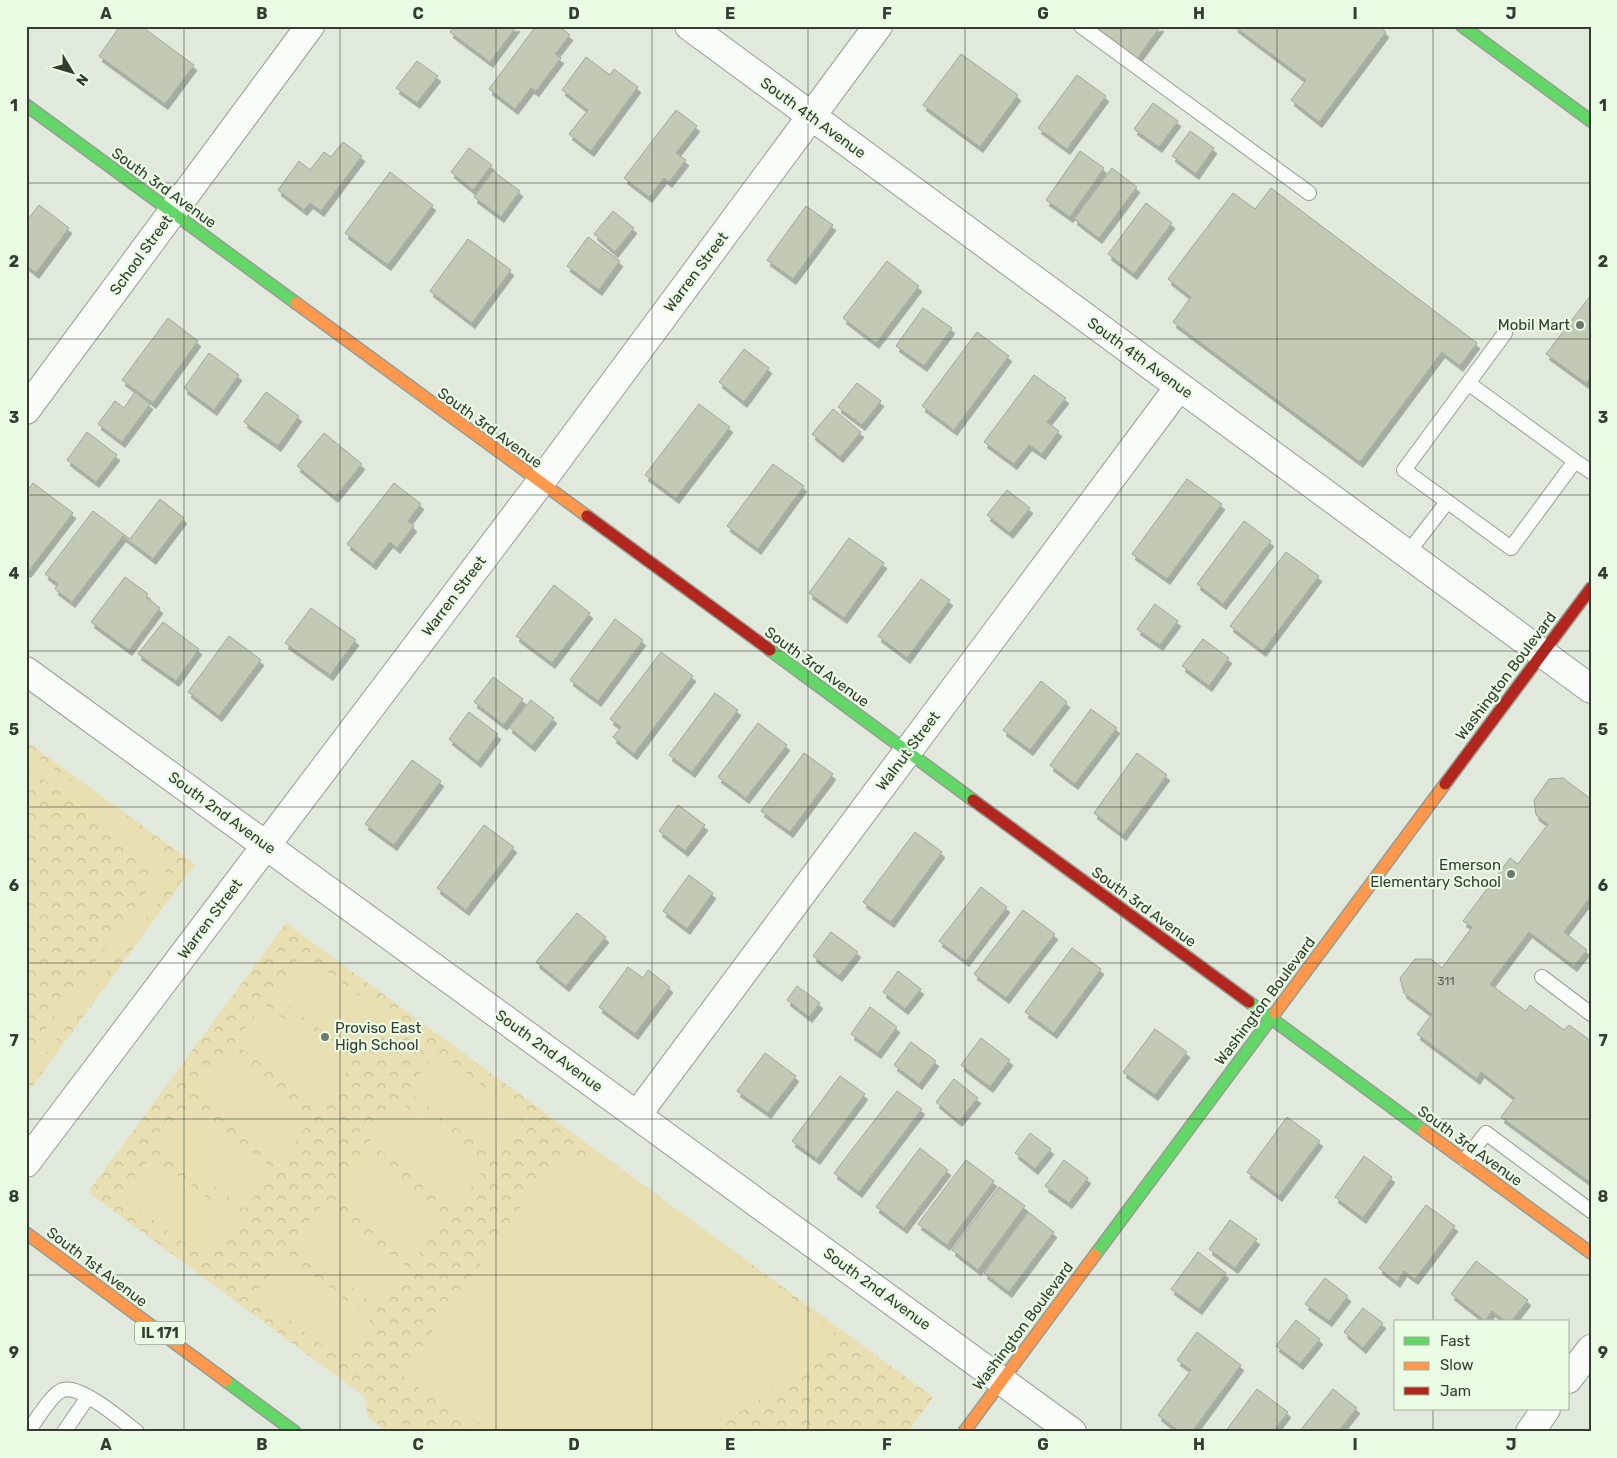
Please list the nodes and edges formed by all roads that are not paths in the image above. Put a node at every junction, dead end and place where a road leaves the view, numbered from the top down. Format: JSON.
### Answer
{"nodes":[{"id":1,"x":310,"y":26,"type":"edge"},
{"id":2,"x":689,"y":26,"type":"edge"},
{"id":3,"x":878,"y":26,"type":"edge"},
{"id":4,"x":1081,"y":26,"type":"edge"},
{"id":5,"x":1462,"y":26,"type":"edge"},
{"id":6,"x":26,"y":105,"type":"edge"},
{"id":7,"x":811,"y":116,"type":"junction"},
{"id":8,"x":1591,"y":121,"type":"edge"},
{"id":9,"x":1309,"y":193,"type":"dead end"},
{"id":10,"x":172,"y":212,"type":"junction"},
{"id":11,"x":1505,"y":333,"type":"dead end"},
{"id":12,"x":1468,"y":383,"type":"junction"},
{"id":13,"x":1179,"y":387,"type":"junction"},
{"id":14,"x":26,"y":410,"type":"edge"},
{"id":15,"x":1575,"y":461,"type":"junction"},
{"id":16,"x":1591,"y":472,"type":"edge"},
{"id":17,"x":540,"y":483,"type":"junction"},
{"id":18,"x":1447,"y":502,"type":"junction"},
{"id":19,"x":1407,"y":554,"type":"junction"},
{"id":20,"x":1591,"y":588,"type":"edge"},
{"id":21,"x":1541,"y":653,"type":"junction"},
{"id":22,"x":26,"y":671,"type":"edge"},
{"id":23,"x":1591,"y":689,"type":"edge"},
{"id":24,"x":907,"y":752,"type":"junction"},
{"id":25,"x":266,"y":845,"type":"junction"},
{"id":26,"x":1542,"y":977,"type":"dead end"},
{"id":27,"x":1591,"y":1014,"type":"edge"},
{"id":28,"x":1271,"y":1019,"type":"junction"},
{"id":29,"x":638,"y":1115,"type":"junction"},
{"id":30,"x":1464,"y":1160,"type":"junction"},
{"id":31,"x":26,"y":1162,"type":"edge"},
{"id":32,"x":1591,"y":1211,"type":"edge"},
{"id":33,"x":26,"y":1233,"type":"edge"},
{"id":34,"x":1591,"y":1253,"type":"edge"},
{"id":35,"x":1591,"y":1349,"type":"edge"},
{"id":36,"x":1570,"y":1377,"type":"edge"},
{"id":37,"x":1002,"y":1380,"type":"junction"},
{"id":38,"x":88,"y":1397,"type":"junction"},
{"id":39,"x":1545,"y":1410,"type":"edge"},
{"id":40,"x":28,"y":1432,"type":"edge"},
{"id":41,"x":64,"y":1432,"type":"edge"},
{"id":42,"x":137,"y":1432,"type":"edge"},
{"id":43,"x":295,"y":1432,"type":"edge"},
{"id":44,"x":964,"y":1432,"type":"edge"},
{"id":45,"x":1072,"y":1432,"type":"edge"},
{"id":46,"x":1530,"y":1432,"type":"edge"}],
"edges":[{"from":1,"to":10,"type":"street","name":"School Street"},
{"from":2,"to":7,"type":"street","name":"South 4th Avenue"},
{"from":3,"to":7,"type":"street","name":"Warren Street"},
{"from":4,"to":9,"type":"lane"},
{"from":5,"to":8,"type":"street"},
{"from":6,"to":10,"type":"street","name":"South 3rd Avenue"},
{"from":7,"to":13,"type":"street","name":"South 4th Avenue"},
{"from":7,"to":17,"type":"street","name":"Warren Street"},
{"from":10,"to":14,"type":"street","name":"School Street"},
{"from":10,"to":17,"type":"street","name":"South 3rd Avenue"},
{"from":11,"to":12,"type":"lane"},
{"from":12,"to":15,"type":"lane"},
{"from":12,"to":18,"type":"lane"},
{"from":13,"to":19,"type":"street","name":"South 4th Avenue"},
{"from":13,"to":24,"type":"street","name":"Walnut Street"},
{"from":15,"to":16,"type":"lane"},
{"from":15,"to":18,"type":"lane"},
{"from":17,"to":24,"type":"street","name":"South 3rd Avenue"},
{"from":17,"to":25,"type":"street","name":"Warren Street"},
{"from":18,"to":19,"type":"lane"},
{"from":19,"to":21,"type":"street","name":"South 4th Avenue"},
{"from":20,"to":21,"type":"street","name":"Washington Boulevard"},
{"from":21,"to":23,"type":"street","name":"South 4th Avenue"},
{"from":21,"to":28,"type":"street","name":"Washington Boulevard"},
{"from":22,"to":25,"type":"street","name":"South 2nd Avenue"},
{"from":24,"to":28,"type":"street","name":"South 3rd Avenue"},
{"from":24,"to":29,"type":"street","name":"Walnut Street"},
{"from":25,"to":29,"type":"street","name":"South 2nd Avenue"},
{"from":25,"to":31,"type":"street","name":"Warren Street"},
{"from":26,"to":27,"type":"lane"},
{"from":28,"to":30,"type":"street","name":"South 3rd Avenue"},
{"from":28,"to":37,"type":"street","name":"Washington Boulevard"},
{"from":29,"to":37,"type":"street","name":"South 2nd Avenue"},
{"from":30,"to":32,"type":"lane"},
{"from":30,"to":34,"type":"street","name":"South 3rd Avenue"},
{"from":33,"to":43,"type":"street","name":"South 1st Avenue","number":"IL 171"},
{"from":35,"to":36,"type":"street"},
{"from":37,"to":44,"type":"street","name":"Washington Boulevard"},
{"from":37,"to":45,"type":"street","name":"South 2nd Avenue"},
{"from":38,"to":40,"type":"lane"},
{"from":38,"to":41,"type":"lane"},
{"from":38,"to":42,"type":"lane"},
{"from":39,"to":46,"type":"street"}]}
